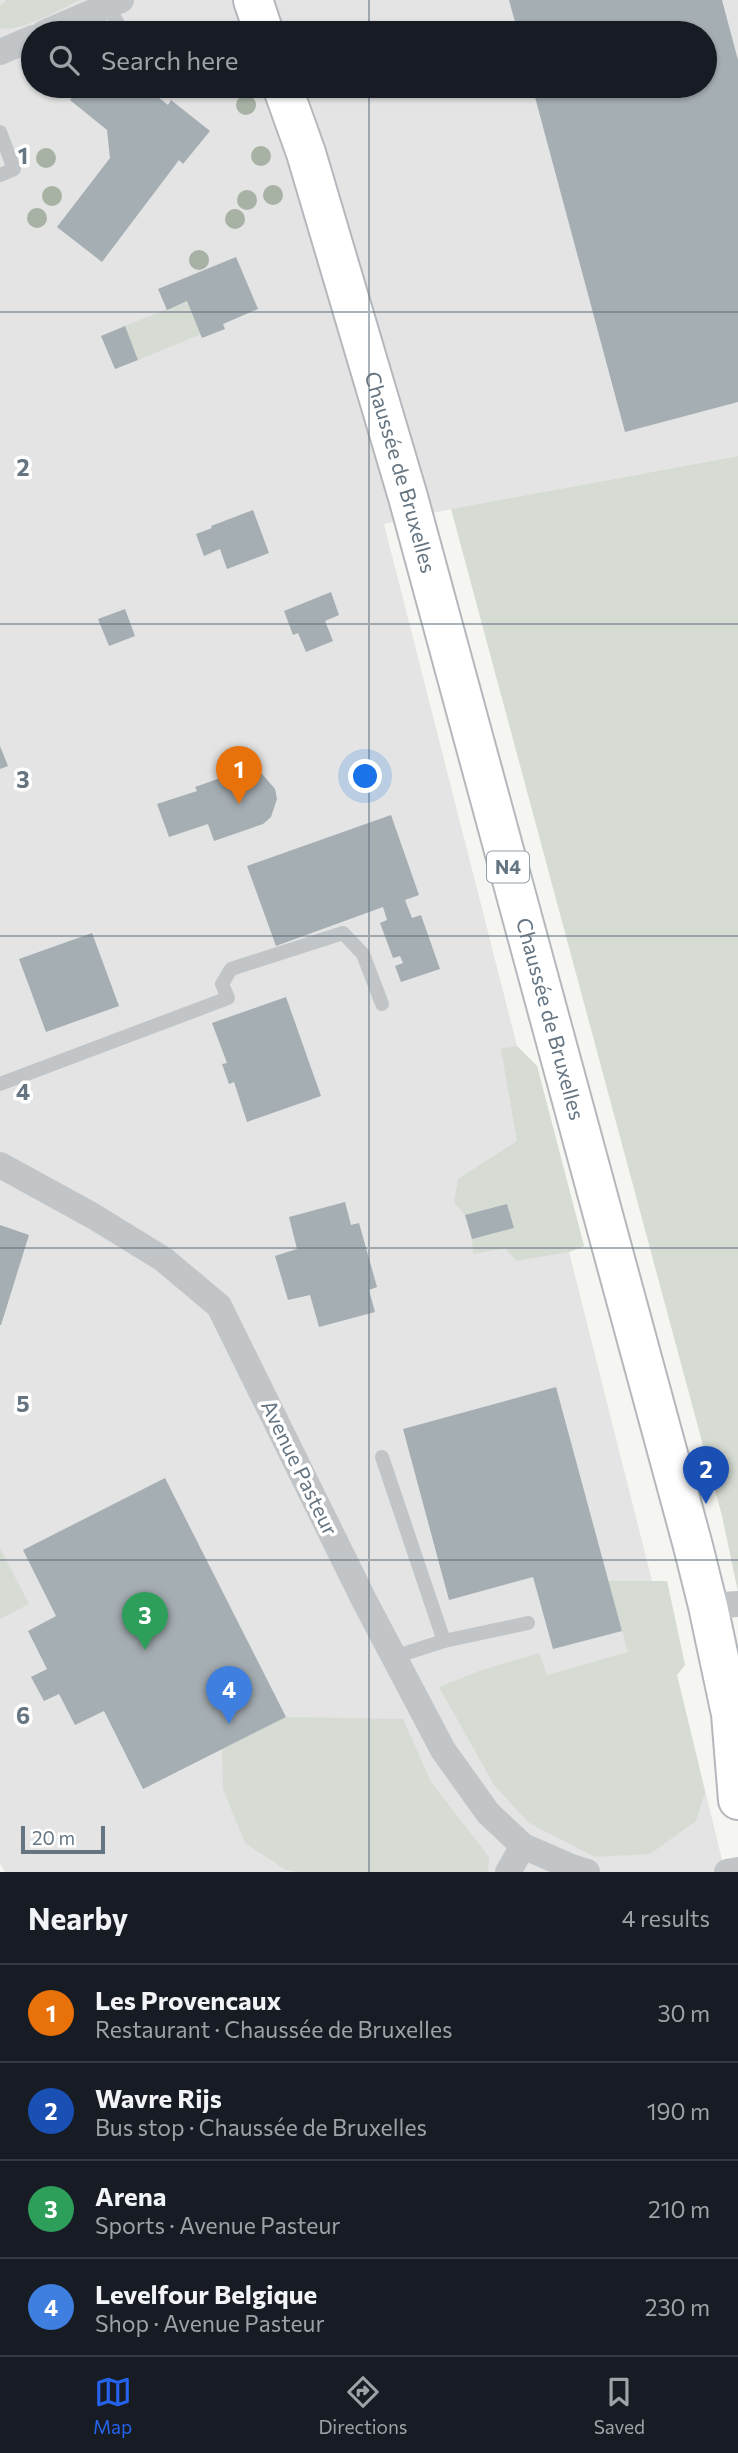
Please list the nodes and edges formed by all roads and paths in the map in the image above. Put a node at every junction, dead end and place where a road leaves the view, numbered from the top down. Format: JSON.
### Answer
{"nodes":[{"id":1,"x":253,"y":0,"type":"edge"},
{"id":2,"x":114,"y":3,"type":"edge"},
{"id":3,"x":72,"y":21,"type":"edge"},
{"id":4,"x":119,"y":21,"type":"edge"},
{"id":5,"x":260,"y":21,"type":"edge"},
{"id":6,"x":21,"y":43,"type":"edge"},
{"id":7,"x":0,"y":52,"type":"edge"},
{"id":8,"x":286,"y":98,"type":"edge"},
{"id":9,"x":0,"y":132,"type":"edge"},
{"id":10,"x":0,"y":175,"type":"edge"},
{"id":11,"x":382,"y":1004,"type":"dead end"},
{"id":12,"x":0,"y":1084,"type":"edge"},
{"id":13,"x":0,"y":1165,"type":"edge"},
{"id":14,"x":382,"y":1457,"type":"dead end"},
{"id":15,"x":723,"y":1605,"type":"edge"},
{"id":16,"x":528,"y":1623,"type":"dead end"},
{"id":17,"x":444,"y":1641,"type":"junction"},
{"id":18,"x":728,"y":1651,"type":"edge"},
{"id":19,"x":394,"y":1657,"type":"junction"},
{"id":20,"x":738,"y":1800,"type":"edge"},
{"id":21,"x":523,"y":1846,"type":"junction"},
{"id":22,"x":738,"y":1870,"type":"edge"},
{"id":23,"x":508,"y":1872,"type":"edge"},
{"id":24,"x":587,"y":1872,"type":"edge"},
{"id":25,"x":727,"y":1872,"type":"edge"}],
"edges":[{"from":1,"to":5,"type":"main road"},
{"from":2,"to":3,"type":"street"},
{"from":2,"to":4,"type":"lane"},
{"from":6,"to":7,"type":"street"},
{"from":8,"to":15,"type":"main road","name":"Chaussée de Bruxelles","number":"N4"},
{"from":9,"to":10,"type":"lane"},
{"from":11,"to":12,"type":"lane"},
{"from":13,"to":19,"type":"street","name":"Avenue Pasteur"},
{"from":14,"to":17,"type":"lane"},
{"from":15,"to":18,"type":"main road","name":"Chaussée de Bruxelles","number":"N4"},
{"from":16,"to":17,"type":"lane"},
{"from":17,"to":19,"type":"lane"},
{"from":18,"to":20,"type":"main road","name":"Chaussée de Bruxelles","number":"N4"},
{"from":19,"to":21,"type":"street","name":"Avenue Pasteur"},
{"from":21,"to":23,"type":"street"},
{"from":21,"to":24,"type":"street","name":"Avenue Pasteur"},
{"from":22,"to":25,"type":"street"}]}
